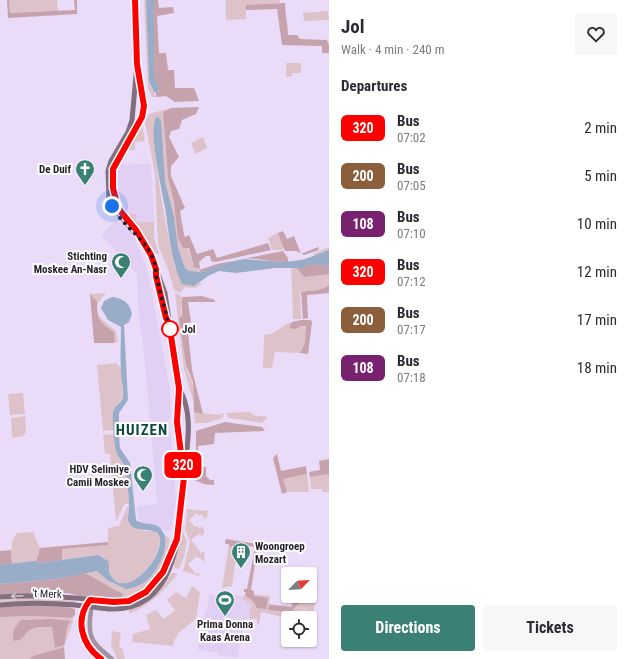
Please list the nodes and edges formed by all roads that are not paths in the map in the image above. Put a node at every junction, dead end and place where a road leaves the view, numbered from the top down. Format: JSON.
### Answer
{"nodes":[{"id":1,"x":135,"y":0,"type":"edge"},
{"id":2,"x":137,"y":64,"type":"junction"},
{"id":3,"x":134,"y":97,"type":"junction"},
{"id":4,"x":142,"y":97,"type":"junction"},
{"id":5,"x":132,"y":116,"type":"junction"},
{"id":6,"x":142,"y":117,"type":"junction"},
{"id":7,"x":139,"y":236,"type":"junction"},
{"id":8,"x":179,"y":388,"type":"junction"},
{"id":9,"x":177,"y":416,"type":"junction"},
{"id":10,"x":187,"y":416,"type":"junction"},
{"id":11,"x":189,"y":436,"type":"junction"},
{"id":12,"x":179,"y":437,"type":"junction"},
{"id":13,"x":184,"y":477,"type":"junction"},
{"id":14,"x":177,"y":539,"type":"junction"},
{"id":15,"x":169,"y":558,"type":"junction"},
{"id":16,"x":170,"y":568,"type":"junction"},
{"id":17,"x":163,"y":572,"type":"junction"},
{"id":18,"x":0,"y":597,"type":"edge"},
{"id":19,"x":90,"y":600,"type":"junction"},
{"id":20,"x":0,"y":605,"type":"edge"},
{"id":21,"x":85,"y":606,"type":"junction"},
{"id":22,"x":92,"y":607,"type":"junction"},
{"id":23,"x":101,"y":659,"type":"edge"},
{"id":24,"x":112,"y":659,"type":"edge"}],
"edges":[{"from":1,"to":2,"type":"main road"},
{"from":2,"to":3,"type":"main road"},
{"from":2,"to":4,"type":"main road"},
{"from":3,"to":4,"type":"main road"},
{"from":3,"to":5,"type":"main road"},
{"from":4,"to":6,"type":"main road"},
{"from":5,"to":6,"type":"main road"},
{"from":5,"to":7,"type":"main road"},
{"from":6,"to":7,"type":"main road"},
{"from":7,"to":8,"type":"main road"},
{"from":8,"to":9,"type":"main road"},
{"from":8,"to":10,"type":"main road"},
{"from":9,"to":10,"type":"main road"},
{"from":9,"to":12,"type":"main road"},
{"from":10,"to":11,"type":"main road"},
{"from":11,"to":12,"type":"main road"},
{"from":11,"to":13,"type":"main road"},
{"from":12,"to":13,"type":"main road"},
{"from":13,"to":14,"type":"main road"},
{"from":14,"to":15,"type":"main road"},
{"from":14,"to":16,"type":"main road","name":"'t Merk"},
{"from":15,"to":16,"type":"main road"},
{"from":15,"to":17,"type":"main road"},
{"from":16,"to":17,"type":"main road"},
{"from":16,"to":22,"type":"main road","name":"'t Merk"},
{"from":17,"to":19,"type":"main road","name":"'t Merk"},
{"from":19,"to":18,"type":"main road","name":"'t Merk","one_way":true},
{"from":19,"to":21,"type":"street"},
{"from":19,"to":22,"type":"street"},
{"from":20,"to":21,"type":"main road","name":"'t Merk"},
{"from":21,"to":22,"type":"main road","name":"'t Merk"},
{"from":21,"to":23,"type":"street"},
{"from":22,"to":24,"type":"street"}]}
